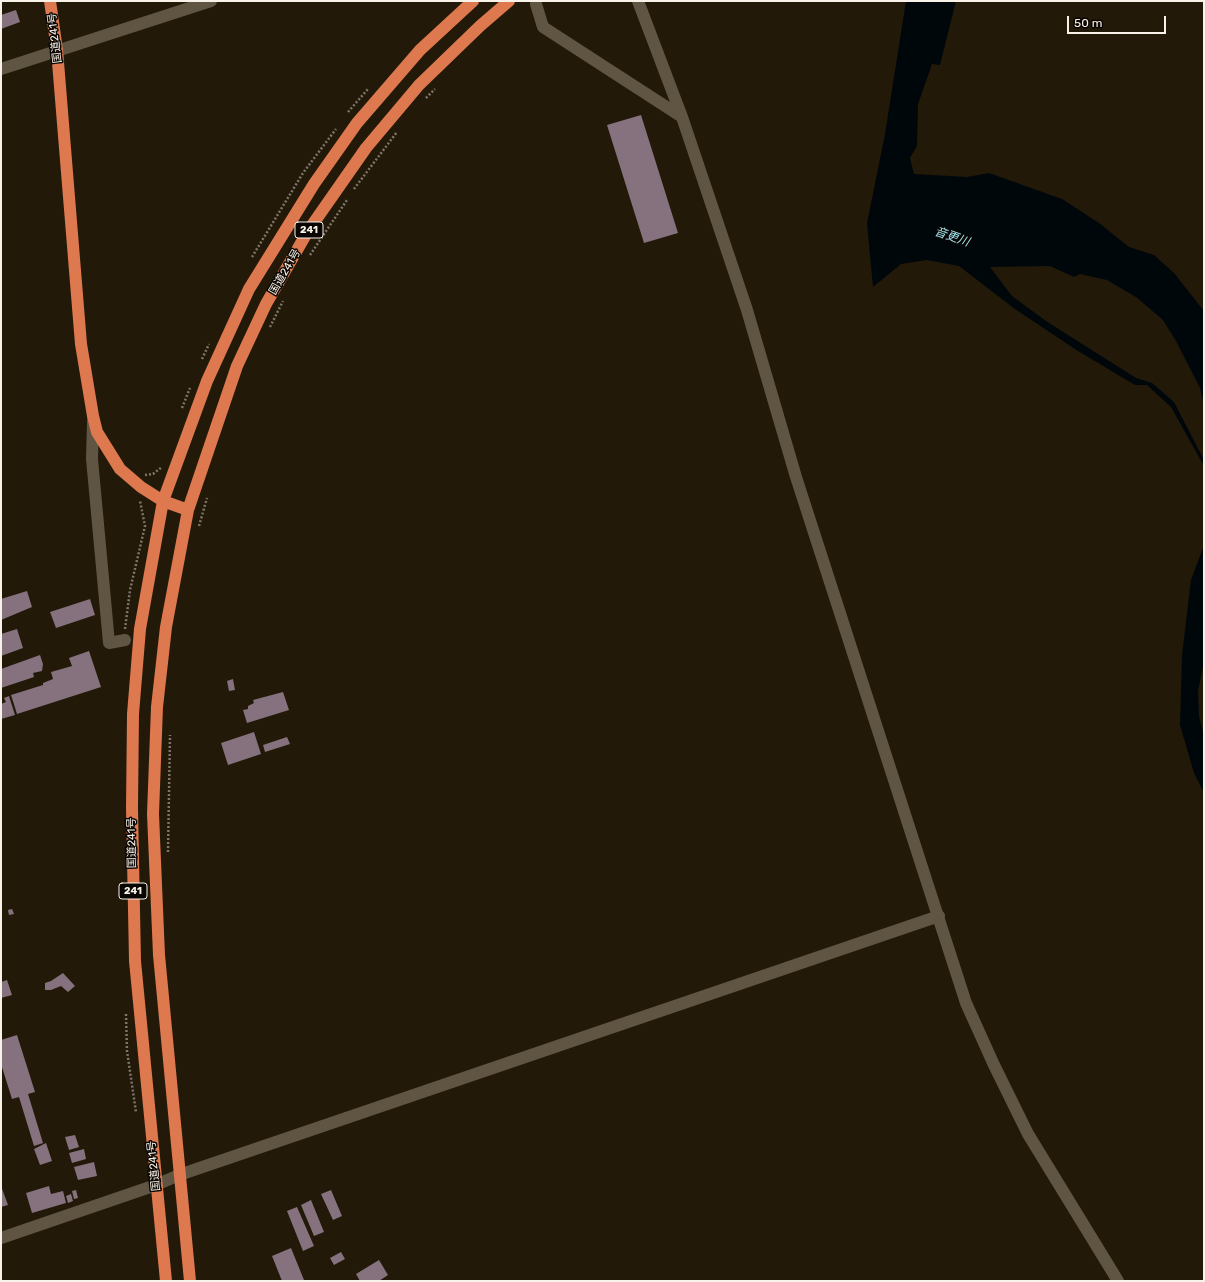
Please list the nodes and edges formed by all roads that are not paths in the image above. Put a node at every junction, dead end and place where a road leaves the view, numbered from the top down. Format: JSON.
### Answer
{"nodes":[{"id":1,"x":50,"y":1,"type":"edge"},
{"id":2,"x":211,"y":1,"type":"edge"},
{"id":3,"x":473,"y":1,"type":"edge"},
{"id":4,"x":509,"y":1,"type":"edge"},
{"id":5,"x":638,"y":1,"type":"edge"},
{"id":6,"x":536,"y":4,"type":"dead end"},
{"id":7,"x":57,"y":50,"type":"junction"},
{"id":8,"x":1,"y":69,"type":"edge"},
{"id":9,"x":682,"y":117,"type":"junction"},
{"id":10,"x":93,"y":416,"type":"junction"},
{"id":11,"x":163,"y":501,"type":"junction"},
{"id":12,"x":188,"y":510,"type":"junction"},
{"id":13,"x":125,"y":640,"type":"road end"},
{"id":14,"x":939,"y":916,"type":"junction"},
{"id":15,"x":179,"y":1175,"type":"junction"},
{"id":16,"x":156,"y":1185,"type":"junction"},
{"id":17,"x":1,"y":1238,"type":"edge"},
{"id":18,"x":166,"y":1281,"type":"edge"},
{"id":19,"x":190,"y":1281,"type":"edge"},
{"id":20,"x":1118,"y":1281,"type":"edge"}],
"edges":[{"from":1,"to":7,"type":"highway","name":"国道241号"},
{"from":2,"to":7,"type":"street"},
{"from":3,"to":11,"type":"highway","name":"国道241号","number":"241"},
{"from":4,"to":12,"type":"highway","name":"国道241号","number":"241"},
{"from":5,"to":9,"type":"street"},
{"from":6,"to":9,"type":"street"},
{"from":7,"to":8,"type":"street"},
{"from":7,"to":10,"type":"highway","name":"国道241号"},
{"from":9,"to":14,"type":"street"},
{"from":10,"to":11,"type":"highway","name":"国道241号"},
{"from":10,"to":13,"type":"street"},
{"from":11,"to":12,"type":"highway","name":"国道241号"},
{"from":11,"to":16,"type":"highway","name":"国道241号","number":"241"},
{"from":12,"to":15,"type":"highway","name":"国道241号","number":"241"},
{"from":14,"to":15,"type":"street"},
{"from":14,"to":20,"type":"street"},
{"from":15,"to":16,"type":"street"},
{"from":15,"to":19,"type":"highway","name":"国道241号","number":"241"},
{"from":16,"to":17,"type":"street"},
{"from":16,"to":18,"type":"highway","name":"国道241号","number":"241"}]}
